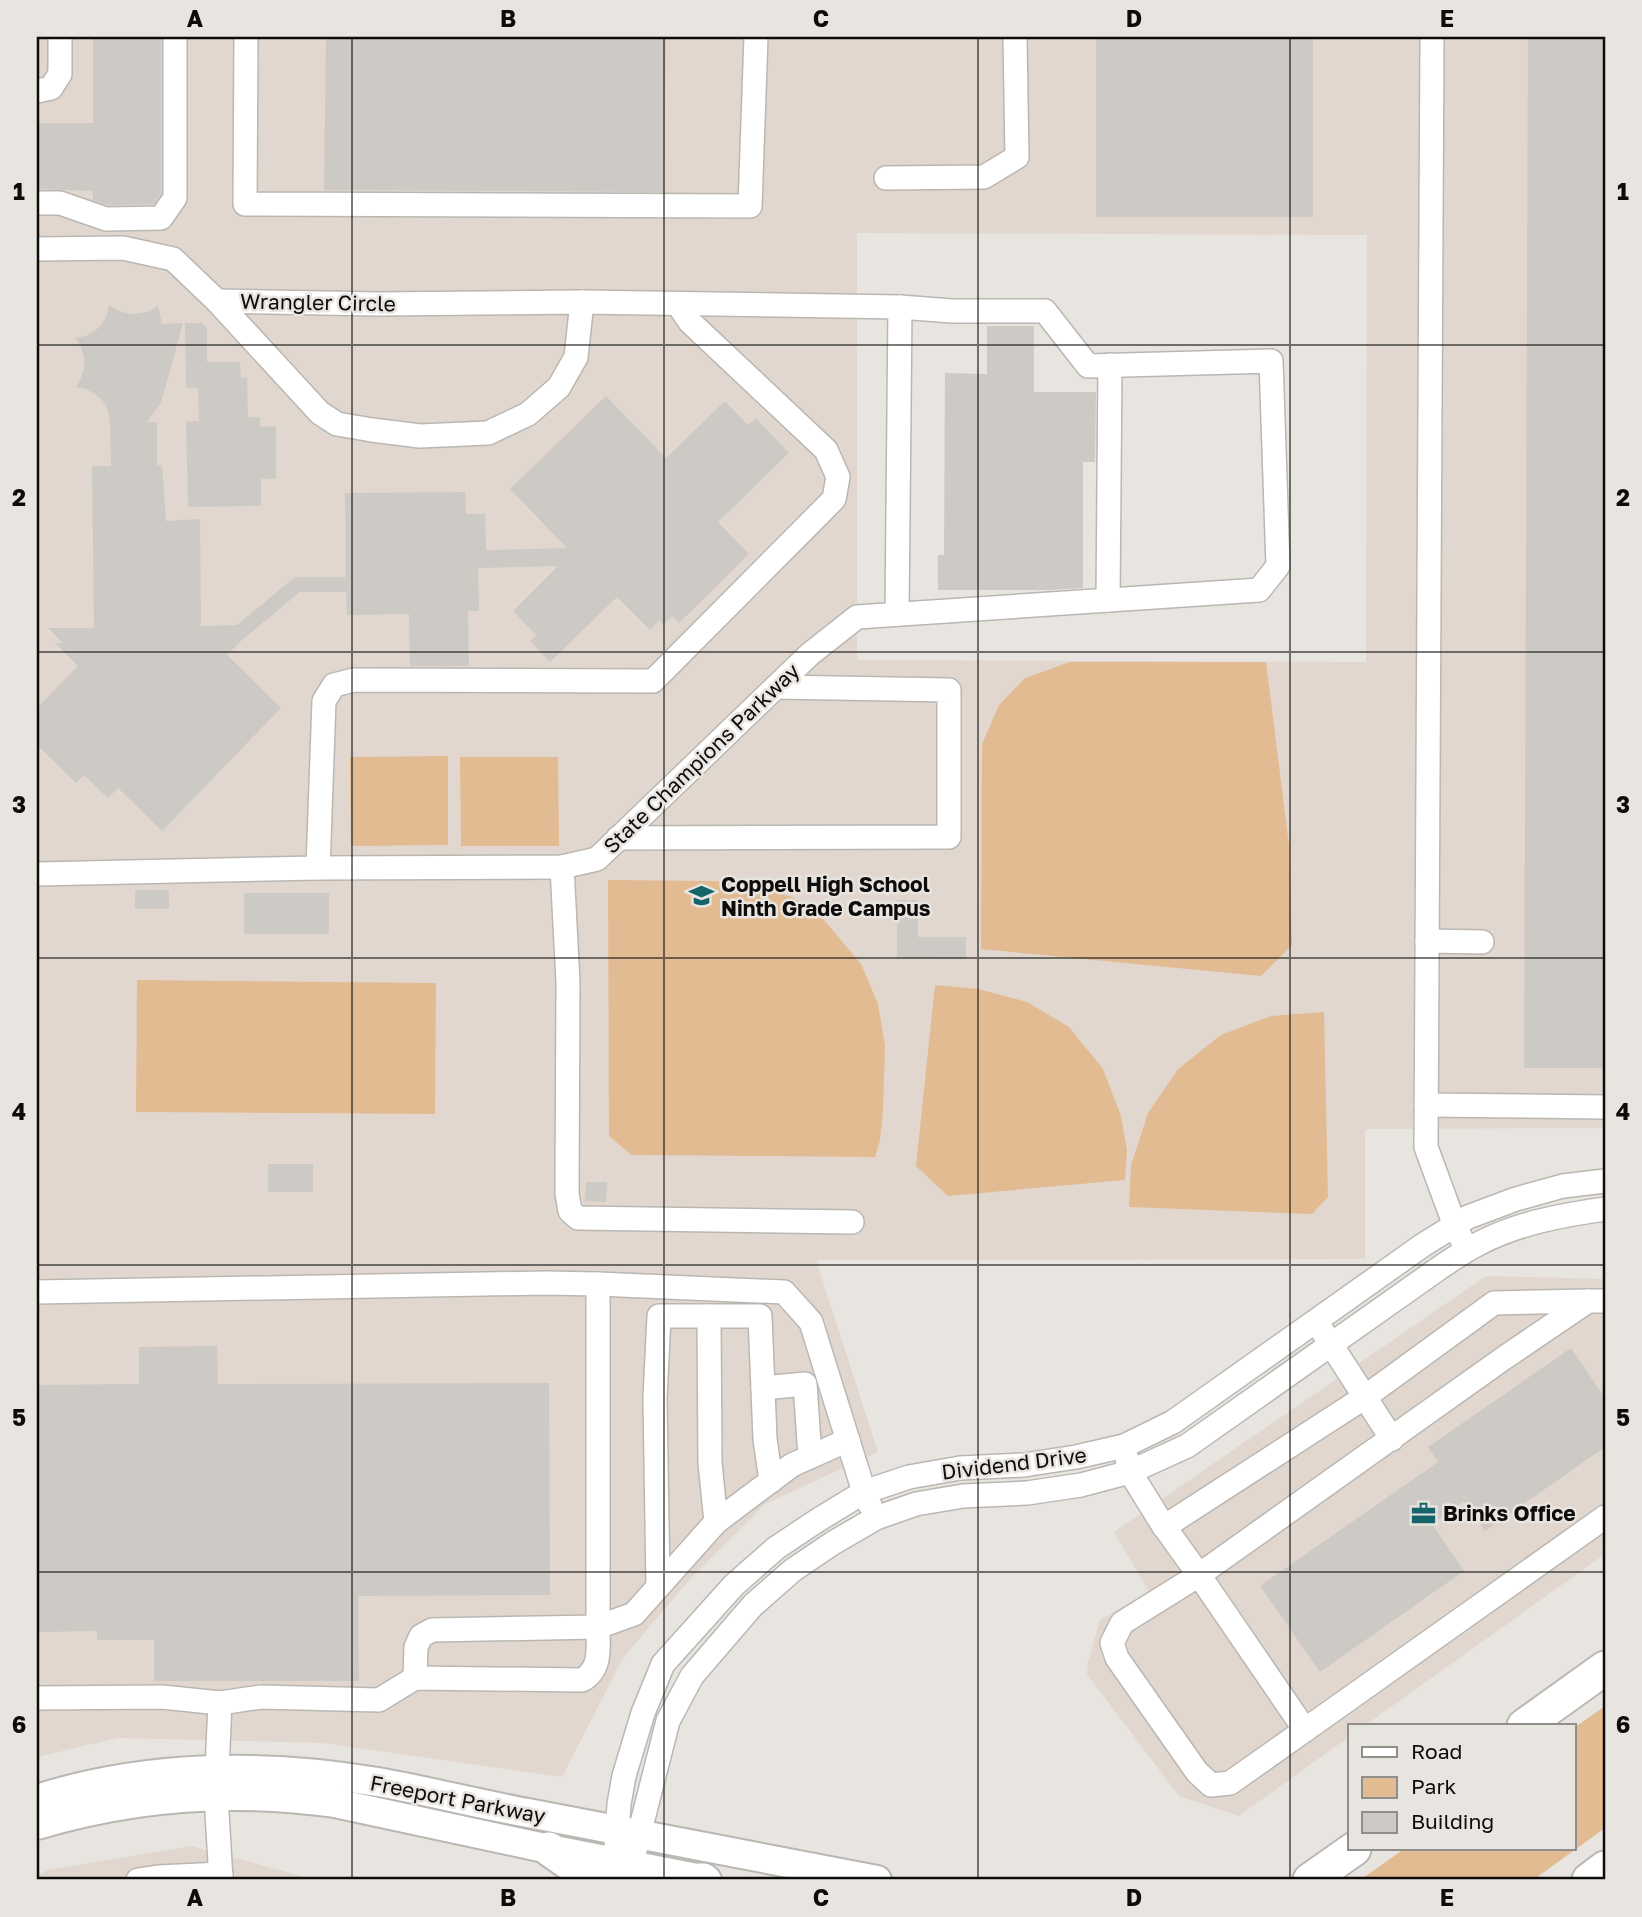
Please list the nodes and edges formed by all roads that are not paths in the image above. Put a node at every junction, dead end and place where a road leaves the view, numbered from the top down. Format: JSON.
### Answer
{"nodes":[{"id":1,"x":60,"y":37,"type":"edge"},
{"id":2,"x":175,"y":37,"type":"edge"},
{"id":3,"x":246,"y":37,"type":"edge"},
{"id":4,"x":756,"y":37,"type":"edge"},
{"id":5,"x":1015,"y":37,"type":"edge"},
{"id":6,"x":1432,"y":37,"type":"edge"},
{"id":7,"x":37,"y":91,"type":"edge"},
{"id":8,"x":886,"y":178,"type":"dead end"},
{"id":9,"x":37,"y":203,"type":"edge"},
{"id":10,"x":37,"y":249,"type":"edge"},
{"id":11,"x":216,"y":301,"type":"junction"},
{"id":12,"x":582,"y":302,"type":"junction"},
{"id":13,"x":678,"y":304,"type":"junction"},
{"id":14,"x":900,"y":307,"type":"junction"},
{"id":15,"x":1110,"y":365,"type":"junction"},
{"id":16,"x":1104,"y":600,"type":"junction"},
{"id":17,"x":897,"y":614,"type":"junction"},
{"id":18,"x":776,"y":687,"type":"junction"},
{"id":19,"x":618,"y":838,"type":"junction"},
{"id":20,"x":562,"y":867,"type":"junction"},
{"id":21,"x":318,"y":868,"type":"junction"},
{"id":22,"x":37,"y":874,"type":"edge"},
{"id":23,"x":1427,"y":942,"type":"junction"},
{"id":24,"x":1482,"y":942,"type":"dead end"},
{"id":25,"x":1426,"y":1105,"type":"junction"},
{"id":26,"x":1605,"y":1107,"type":"edge"},
{"id":27,"x":1605,"y":1181,"type":"edge"},
{"id":28,"x":1605,"y":1209,"type":"edge"},
{"id":29,"x":852,"y":1223,"type":"dead end"},
{"id":30,"x":1455,"y":1226,"type":"junction"},
{"id":31,"x":1468,"y":1250,"type":"junction"},
{"id":32,"x":598,"y":1284,"type":"junction"},
{"id":33,"x":37,"y":1292,"type":"edge"},
{"id":34,"x":1597,"y":1301,"type":"edge"},
{"id":35,"x":709,"y":1316,"type":"junction"},
{"id":36,"x":1315,"y":1321,"type":"junction"},
{"id":37,"x":1331,"y":1344,"type":"junction"},
{"id":38,"x":763,"y":1388,"type":"junction"},
{"id":39,"x":1365,"y":1397,"type":"junction"},
{"id":40,"x":1392,"y":1439,"type":"junction"},
{"id":41,"x":848,"y":1440,"type":"junction"},
{"id":42,"x":1124,"y":1446,"type":"junction"},
{"id":43,"x":810,"y":1457,"type":"junction"},
{"id":44,"x":1130,"y":1472,"type":"junction"},
{"id":45,"x":771,"y":1480,"type":"junction"},
{"id":46,"x":864,"y":1492,"type":"junction"},
{"id":47,"x":1605,"y":1517,"type":"edge"},
{"id":48,"x":876,"y":1518,"type":"junction"},
{"id":49,"x":716,"y":1522,"type":"junction"},
{"id":50,"x":1164,"y":1527,"type":"junction"},
{"id":51,"x":1199,"y":1575,"type":"junction"},
{"id":52,"x":658,"y":1586,"type":"junction"},
{"id":53,"x":598,"y":1627,"type":"junction"},
{"id":54,"x":1605,"y":1668,"type":"edge"},
{"id":55,"x":415,"y":1678,"type":"junction"},
{"id":56,"x":37,"y":1698,"type":"edge"},
{"id":57,"x":220,"y":1703,"type":"junction"},
{"id":58,"x":1527,"y":1724,"type":"edge"},
{"id":59,"x":1306,"y":1730,"type":"junction"},
{"id":60,"x":216,"y":1783,"type":"junction"},
{"id":61,"x":37,"y":1799,"type":"edge"},
{"id":62,"x":37,"y":1825,"type":"edge"},
{"id":63,"x":549,"y":1849,"type":"junction"},
{"id":64,"x":1352,"y":1850,"type":"edge"},
{"id":65,"x":624,"y":1859,"type":"edge"},
{"id":66,"x":1605,"y":1868,"type":"edge"},
{"id":67,"x":221,"y":1877,"type":"edge"},
{"id":68,"x":138,"y":1880,"type":"edge"},
{"id":69,"x":586,"y":1880,"type":"edge"},
{"id":70,"x":703,"y":1880,"type":"edge"},
{"id":71,"x":877,"y":1880,"type":"edge"},
{"id":72,"x":1310,"y":1880,"type":"edge"},
{"id":73,"x":1589,"y":1880,"type":"edge"}],
"edges":[{"from":1,"to":7,"type":"street"},
{"from":2,"to":9,"type":"street"},
{"from":3,"to":4,"type":"street"},
{"from":5,"to":8,"type":"street"},
{"from":6,"to":23,"type":"street"},
{"from":10,"to":11,"type":"street"},
{"from":11,"to":12,"type":"street","name":"Wrangler Circle"},
{"from":11,"to":12,"type":"street","name":"Wrangler Circle"},
{"from":12,"to":13,"type":"street","name":"Wrangler Circle"},
{"from":13,"to":14,"type":"street","name":"Wrangler Circle"},
{"from":13,"to":21,"type":"street"},
{"from":14,"to":15,"type":"street","name":"Wrangler Circle"},
{"from":14,"to":17,"type":"street"},
{"from":15,"to":16,"type":"street"},
{"from":15,"to":16,"type":"street","name":"State Champions Parkway"},
{"from":16,"to":17,"type":"street","name":"State Champions Parkway"},
{"from":17,"to":18,"type":"street","name":"State Champions Parkway"},
{"from":18,"to":19,"type":"street","name":"State Champions Parkway"},
{"from":18,"to":19,"type":"street"},
{"from":19,"to":20,"type":"street","name":"State Champions Parkway"},
{"from":20,"to":21,"type":"street","name":"State Champions Parkway"},
{"from":20,"to":29,"type":"street"},
{"from":21,"to":22,"type":"street","name":"State Champions Parkway"},
{"from":23,"to":24,"type":"street"},
{"from":23,"to":25,"type":"street"},
{"from":25,"to":26,"type":"street"},
{"from":25,"to":30,"type":"street"},
{"from":27,"to":30,"type":"street","name":"Dividend Drive"},
{"from":28,"to":31,"type":"street","name":"Dividend Drive"},
{"from":30,"to":31,"type":"street"},
{"from":30,"to":36,"type":"street","name":"Dividend Drive"},
{"from":31,"to":37,"type":"street","name":"Dividend Drive"},
{"from":32,"to":33,"type":"street"},
{"from":32,"to":41,"type":"street"},
{"from":32,"to":53,"type":"street"},
{"from":34,"to":39,"type":"street"},
{"from":34,"to":40,"type":"street"},
{"from":35,"to":38,"type":"street"},
{"from":35,"to":49,"type":"street"},
{"from":35,"to":52,"type":"street"},
{"from":36,"to":37,"type":"street"},
{"from":36,"to":42,"type":"street","name":"Dividend Drive"},
{"from":37,"to":39,"type":"street"},
{"from":37,"to":44,"type":"street","name":"Dividend Drive"},
{"from":38,"to":43,"type":"street"},
{"from":38,"to":45,"type":"street"},
{"from":39,"to":40,"type":"street"},
{"from":39,"to":50,"type":"street"},
{"from":40,"to":51,"type":"street"},
{"from":41,"to":43,"type":"street"},
{"from":41,"to":46,"type":"street"},
{"from":42,"to":44,"type":"street"},
{"from":42,"to":46,"type":"street","name":"Dividend Drive"},
{"from":43,"to":45,"type":"street"},
{"from":44,"to":48,"type":"street","name":"Dividend Drive"},
{"from":44,"to":50,"type":"street"},
{"from":45,"to":49,"type":"street"},
{"from":46,"to":48,"type":"street"},
{"from":46,"to":65,"type":"street","name":"Dividend Drive"},
{"from":47,"to":59,"type":"street"},
{"from":48,"to":65,"type":"street","name":"Dividend Drive"},
{"from":49,"to":52,"type":"street"},
{"from":50,"to":51,"type":"street"},
{"from":51,"to":59,"type":"street"},
{"from":51,"to":59,"type":"street"},
{"from":52,"to":53,"type":"street"},
{"from":53,"to":55,"type":"street"},
{"from":53,"to":55,"type":"street"},
{"from":54,"to":58,"type":"highway"},
{"from":55,"to":57,"type":"street"},
{"from":56,"to":57,"type":"street"},
{"from":57,"to":60,"type":"street"},
{"from":60,"to":61,"type":"main road","name":"Freeport Parkway"},
{"from":60,"to":62,"type":"main road","name":"Freeport Parkway"},
{"from":60,"to":63,"type":"main road","name":"Freeport Parkway"},
{"from":60,"to":65,"type":"main road","name":"Freeport Parkway"},
{"from":60,"to":67,"type":"street"},
{"from":63,"to":65,"type":"main road","name":"Freeport Parkway"},
{"from":63,"to":69,"type":"highway"},
{"from":64,"to":72,"type":"highway"},
{"from":65,"to":70,"type":"main road","name":"Freeport Parkway"},
{"from":65,"to":71,"type":"main road","name":"Freeport Parkway"},
{"from":66,"to":73,"type":"highway"},
{"from":67,"to":68,"type":"street"}]}
